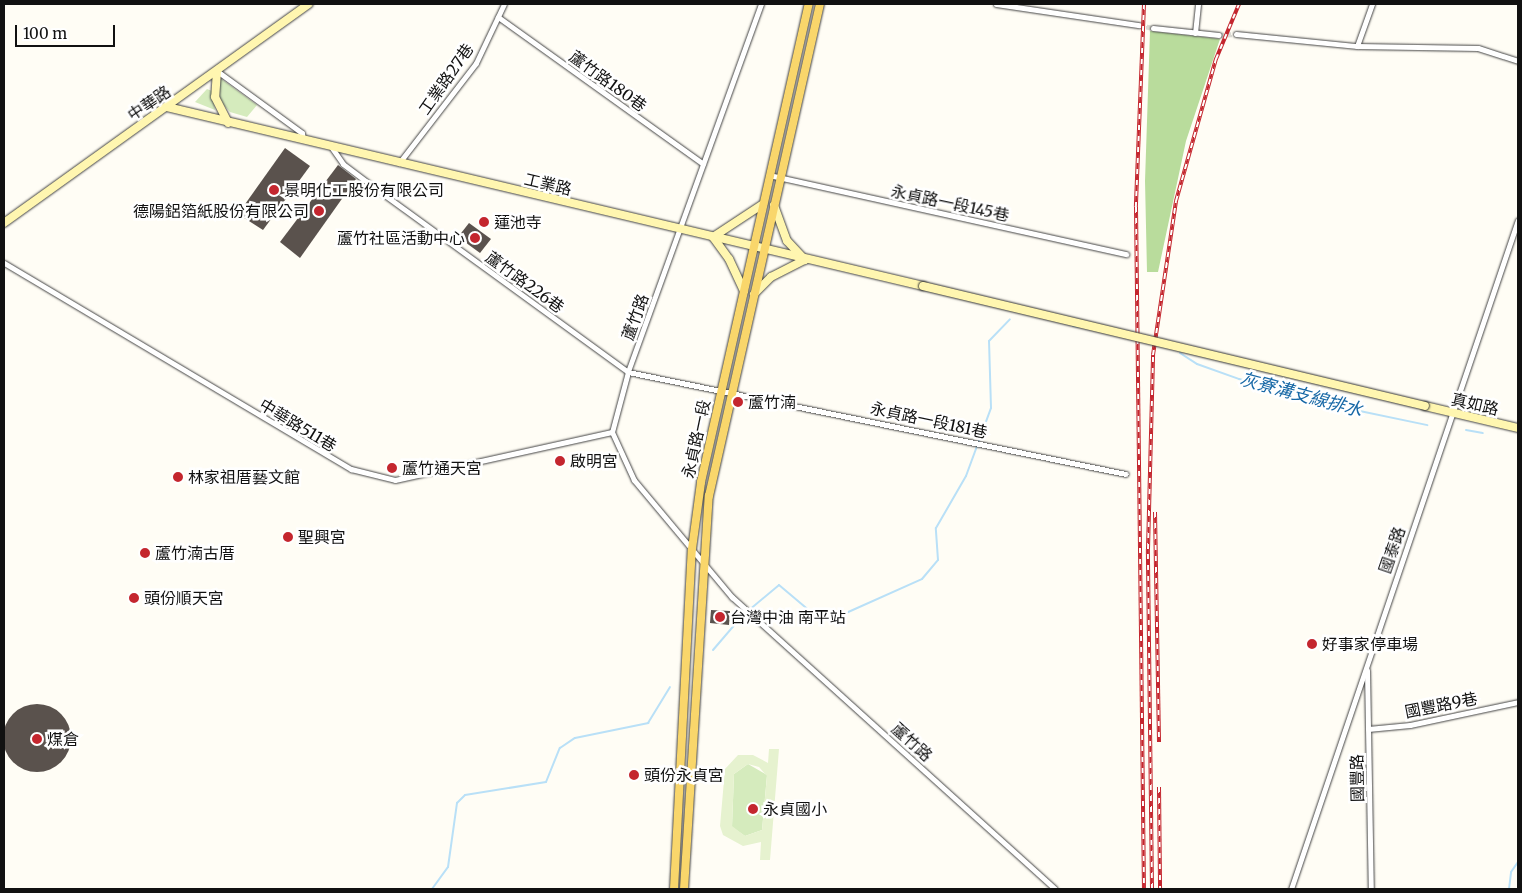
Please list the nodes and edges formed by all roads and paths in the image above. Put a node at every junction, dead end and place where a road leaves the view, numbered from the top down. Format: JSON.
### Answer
{"nodes":[{"id":1,"x":309,"y":4,"type":"edge"},
{"id":2,"x":504,"y":4,"type":"edge"},
{"id":3,"x":761,"y":4,"type":"edge"},
{"id":4,"x":809,"y":4,"type":"edge"},
{"id":5,"x":820,"y":4,"type":"edge"},
{"id":6,"x":996,"y":4,"type":"edge"},
{"id":7,"x":1198,"y":4,"type":"edge"},
{"id":8,"x":1372,"y":4,"type":"edge"},
{"id":9,"x":498,"y":18,"type":"junction"},
{"id":10,"x":1139,"y":25,"type":"tunnel mouth"},
{"id":11,"x":1153,"y":28,"type":"tunnel mouth"},
{"id":12,"x":1195,"y":33,"type":"junction"},
{"id":13,"x":1236,"y":34,"type":"tunnel mouth"},
{"id":14,"x":1219,"y":35,"type":"tunnel mouth"},
{"id":15,"x":1357,"y":46,"type":"junction"},
{"id":16,"x":1518,"y":61,"type":"edge"},
{"id":17,"x":217,"y":71,"type":"junction"},
{"id":18,"x":167,"y":107,"type":"junction"},
{"id":19,"x":228,"y":123,"type":"junction"},
{"id":20,"x":303,"y":141,"type":"junction"},
{"id":21,"x":332,"y":148,"type":"junction"},
{"id":22,"x":400,"y":163,"type":"junction"},
{"id":23,"x":704,"y":164,"type":"junction"},
{"id":24,"x":769,"y":175,"type":"junction"},
{"id":25,"x":780,"y":178,"type":"junction"},
{"id":26,"x":764,"y":204,"type":"junction"},
{"id":27,"x":774,"y":204,"type":"junction"},
{"id":28,"x":1518,"y":220,"type":"edge"},
{"id":29,"x":4,"y":223,"type":"edge"},
{"id":30,"x":681,"y":229,"type":"junction"},
{"id":31,"x":713,"y":237,"type":"junction"},
{"id":32,"x":754,"y":248,"type":"junction"},
{"id":33,"x":764,"y":250,"type":"junction"},
{"id":34,"x":1126,"y":254,"type":"dead end"},
{"id":35,"x":806,"y":260,"type":"junction"},
{"id":36,"x":4,"y":263,"type":"edge"},
{"id":37,"x":923,"y":286,"type":"joint"},
{"id":38,"x":744,"y":291,"type":"junction"},
{"id":39,"x":754,"y":294,"type":"junction"},
{"id":40,"x":628,"y":372,"type":"junction"},
{"id":41,"x":727,"y":390,"type":"junction"},
{"id":42,"x":1452,"y":412,"type":"junction"},
{"id":43,"x":1518,"y":428,"type":"edge"},
{"id":44,"x":612,"y":432,"type":"junction"},
{"id":45,"x":1126,"y":474,"type":"dead end"},
{"id":46,"x":692,"y":549,"type":"junction"},
{"id":47,"x":702,"y":562,"type":"junction"},
{"id":48,"x":1367,"y":667,"type":"junction"},
{"id":49,"x":1518,"y":702,"type":"edge"},
{"id":50,"x":1368,"y":729,"type":"junction"},
{"id":51,"x":675,"y":873,"type":"junction"},
{"id":52,"x":685,"y":873,"type":"junction"},
{"id":53,"x":674,"y":889,"type":"edge"},
{"id":54,"x":684,"y":889,"type":"edge"},
{"id":55,"x":1055,"y":889,"type":"edge"},
{"id":56,"x":1291,"y":889,"type":"edge"},
{"id":57,"x":1371,"y":889,"type":"edge"}],
"edges":[{"from":1,"to":17,"type":"street","name":"中華路"},
{"from":2,"to":9,"type":"street","name":"工業路27巷"},
{"from":3,"to":23,"type":"street","name":"蘆竹路"},
{"from":4,"to":24,"type":"main road","name":"永貞路一段"},
{"from":5,"to":25,"type":"main road","name":"永貞路一段"},
{"from":6,"to":10,"type":"street"},
{"from":7,"to":12,"type":"street"},
{"from":8,"to":15,"type":"street"},
{"from":9,"to":22,"type":"street","name":"工業路27巷"},
{"from":9,"to":23,"type":"street","name":"蘆竹路180巷"},
{"from":11,"to":12,"type":"street"},
{"from":12,"to":14,"type":"street"},
{"from":13,"to":15,"type":"street"},
{"from":15,"to":16,"type":"street"},
{"from":17,"to":18,"type":"street","name":"中華路"},
{"from":17,"to":19,"type":"street"},
{"from":17,"to":20,"type":"street"},
{"from":18,"to":19,"type":"street","name":"工業路"},
{"from":18,"to":29,"type":"street","name":"中華路"},
{"from":19,"to":20,"type":"street","name":"工業路"},
{"from":20,"to":21,"type":"street","name":"工業路"},
{"from":21,"to":22,"type":"street","name":"工業路"},
{"from":21,"to":40,"type":"street","name":"蘆竹路226巷"},
{"from":22,"to":30,"type":"street","name":"工業路"},
{"from":23,"to":30,"type":"street","name":"蘆竹路"},
{"from":24,"to":25,"type":"street","name":"永貞路一段145巷"},
{"from":24,"to":26,"type":"main road","name":"永貞路一段"},
{"from":25,"to":27,"type":"main road","name":"永貞路一段"},
{"from":25,"to":34,"type":"street","name":"永貞路一段145巷"},
{"from":26,"to":31,"type":"street"},
{"from":26,"to":32,"type":"main road","name":"永貞路一段"},
{"from":27,"to":33,"type":"main road","name":"永貞路一段"},
{"from":27,"to":35,"type":"street"},
{"from":28,"to":42,"type":"street","name":"國泰路"},
{"from":30,"to":31,"type":"street","name":"工業路"},
{"from":30,"to":40,"type":"street","name":"蘆竹路"},
{"from":31,"to":32,"type":"street","name":"工業路"},
{"from":31,"to":38,"type":"street"},
{"from":32,"to":33,"type":"street","name":"工業路"},
{"from":32,"to":38,"type":"main road","name":"永貞路一段"},
{"from":33,"to":35,"type":"street","name":"工業路"},
{"from":33,"to":39,"type":"main road","name":"永貞路一段"},
{"from":35,"to":37,"type":"street","name":"工業路"},
{"from":35,"to":39,"type":"street"},
{"from":36,"to":44,"type":"street","name":"中華路511巷"},
{"from":37,"to":42,"type":"street","name":"真如路","bridge":true},
{"from":38,"to":41,"type":"main road","name":"永貞路一段"},
{"from":39,"to":41,"type":"main road","name":"永貞路一段"},
{"from":40,"to":41,"type":"street","name":"蘆竹路226巷"},
{"from":40,"to":44,"type":"street","name":"蘆竹路"},
{"from":41,"to":45,"type":"street","name":"永貞路一段181巷"},
{"from":41,"to":46,"type":"main road","name":"永貞路一段"},
{"from":41,"to":47,"type":"main road","name":"永貞路一段"},
{"from":42,"to":43,"type":"street","name":"真如路"},
{"from":42,"to":48,"type":"street","name":"國泰路"},
{"from":44,"to":46,"type":"street"},
{"from":46,"to":47,"type":"street"},
{"from":46,"to":51,"type":"main road","name":"永貞路一段"},
{"from":47,"to":52,"type":"main road","name":"永貞路一段"},
{"from":47,"to":55,"type":"street","name":"蘆竹路"},
{"from":48,"to":50,"type":"street","name":"國豐路"},
{"from":48,"to":56,"type":"street","name":"國泰路"},
{"from":49,"to":50,"type":"street","name":"國豐路9巷"},
{"from":50,"to":57,"type":"street","name":"國豐路"},
{"from":51,"to":52,"type":"main road"},
{"from":51,"to":53,"type":"main road","name":"永貞路一段"},
{"from":52,"to":54,"type":"main road","name":"永貞路一段"}]}
